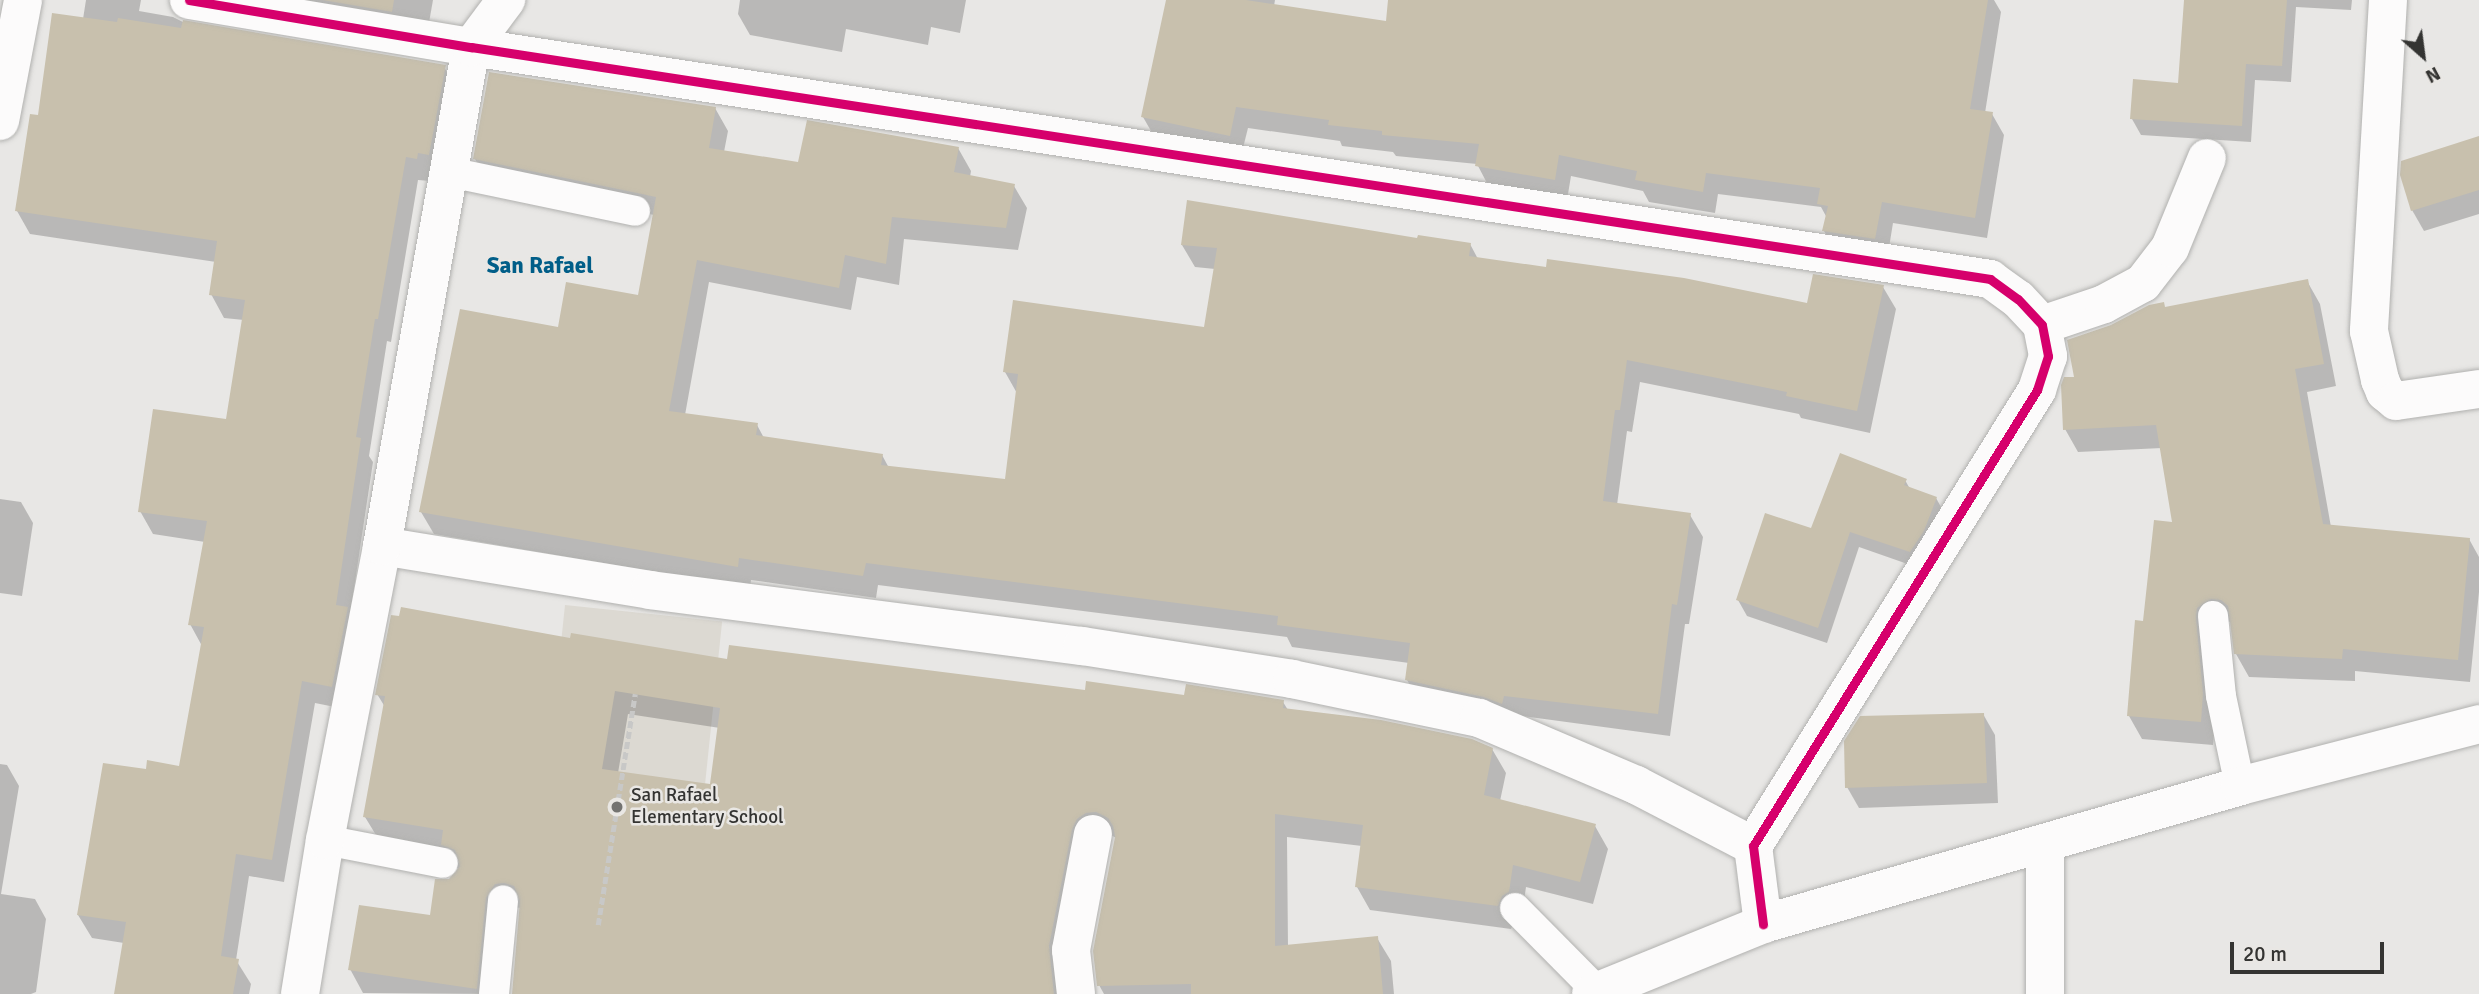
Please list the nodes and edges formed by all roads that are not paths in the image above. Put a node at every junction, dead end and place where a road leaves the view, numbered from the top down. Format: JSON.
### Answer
{"nodes":[{"id":1,"x":23,"y":0,"type":"edge"},
{"id":2,"x":189,"y":0,"type":"edge"},
{"id":3,"x":506,"y":0,"type":"edge"},
{"id":4,"x":2388,"y":0,"type":"edge"},
{"id":5,"x":471,"y":47,"type":"junction"},
{"id":6,"x":0,"y":121,"type":"edge"},
{"id":7,"x":2207,"y":158,"type":"dead end"},
{"id":8,"x":449,"y":172,"type":"junction"},
{"id":9,"x":635,"y":211,"type":"dead end"},
{"id":10,"x":2042,"y":325,"type":"junction"},
{"id":11,"x":2479,"y":389,"type":"edge"},
{"id":12,"x":382,"y":547,"type":"junction"},
{"id":13,"x":2213,"y":616,"type":"dead end"},
{"id":14,"x":2479,"y":724,"type":"edge"},
{"id":15,"x":2240,"y":786,"type":"junction"},
{"id":16,"x":1093,"y":834,"type":"dead end"},
{"id":17,"x":325,"y":839,"type":"junction"},
{"id":18,"x":2045,"y":843,"type":"junction"},
{"id":19,"x":1753,"y":846,"type":"junction"},
{"id":20,"x":443,"y":863,"type":"dead end"},
{"id":21,"x":503,"y":900,"type":"dead end"},
{"id":22,"x":1515,"y":908,"type":"dead end"},
{"id":23,"x":1763,"y":924,"type":"junction"},
{"id":24,"x":1594,"y":993,"type":"edge"},
{"id":25,"x":300,"y":994,"type":"edge"},
{"id":26,"x":494,"y":994,"type":"edge"},
{"id":27,"x":1076,"y":994,"type":"edge"},
{"id":28,"x":2045,"y":994,"type":"edge"}],
"edges":[{"from":1,"to":6,"type":"street"},
{"from":2,"to":5,"type":"street"},
{"from":3,"to":5,"type":"street"},
{"from":4,"to":11,"type":"street"},
{"from":5,"to":8,"type":"street"},
{"from":5,"to":10,"type":"street"},
{"from":7,"to":10,"type":"street"},
{"from":8,"to":9,"type":"lane"},
{"from":8,"to":12,"type":"street"},
{"from":10,"to":19,"type":"street"},
{"from":12,"to":17,"type":"street"},
{"from":12,"to":19,"type":"street"},
{"from":13,"to":15,"type":"lane"},
{"from":14,"to":15,"type":"street"},
{"from":15,"to":18,"type":"street"},
{"from":16,"to":27,"type":"street"},
{"from":17,"to":20,"type":"lane"},
{"from":17,"to":25,"type":"street"},
{"from":18,"to":23,"type":"street"},
{"from":18,"to":28,"type":"street"},
{"from":19,"to":23,"type":"street"},
{"from":21,"to":26,"type":"lane"},
{"from":22,"to":24,"type":"lane"},
{"from":23,"to":24,"type":"street"}]}
